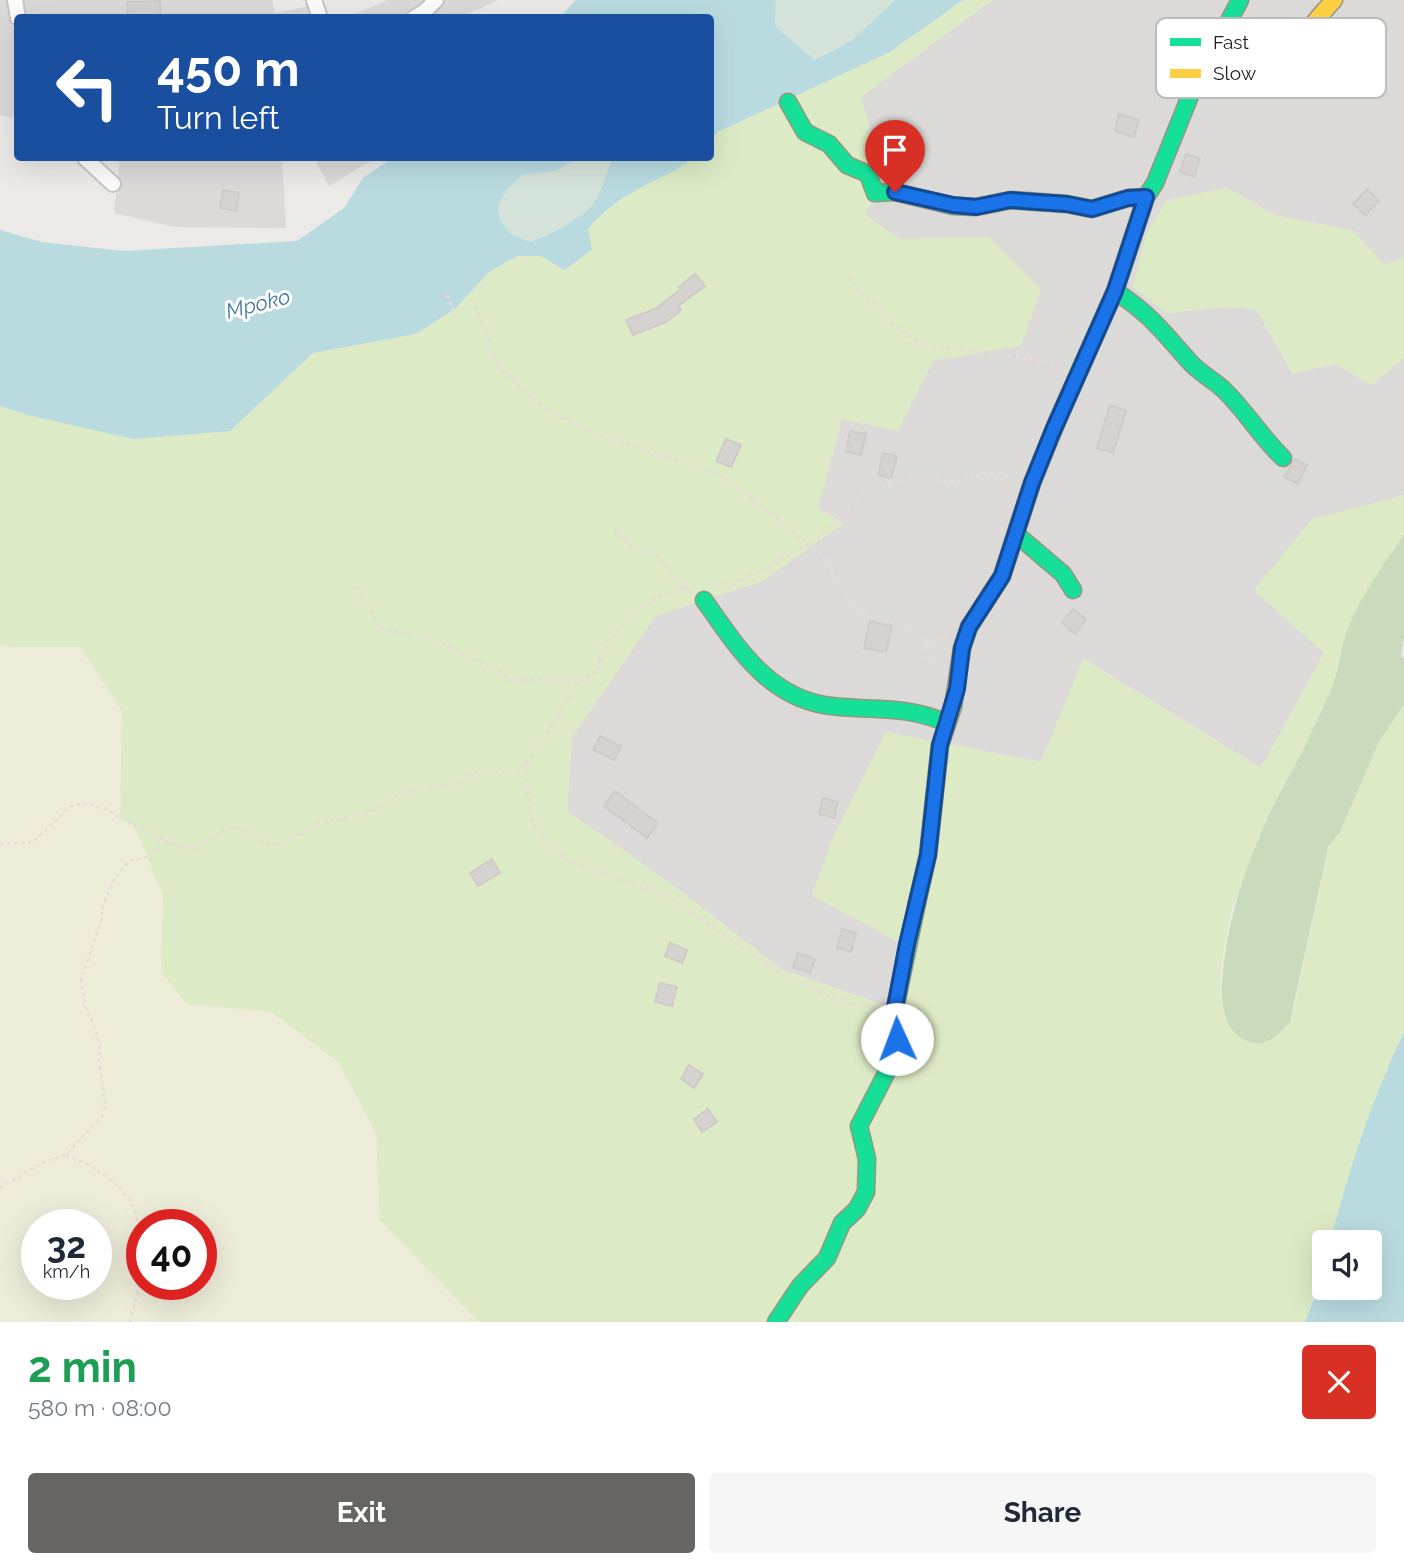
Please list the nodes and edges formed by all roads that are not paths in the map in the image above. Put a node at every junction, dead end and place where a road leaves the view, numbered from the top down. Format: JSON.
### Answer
{"nodes":[{"id":1,"x":436,"y":0,"type":"edge"},
{"id":2,"x":1240,"y":0,"type":"edge"},
{"id":3,"x":1331,"y":1,"type":"edge"},
{"id":4,"x":420,"y":14,"type":"edge"},
{"id":5,"x":1231,"y":18,"type":"edge"},
{"id":6,"x":1318,"y":18,"type":"edge"},
{"id":7,"x":1189,"y":98,"type":"edge"},
{"id":8,"x":788,"y":102,"type":"dead end"},
{"id":9,"x":88,"y":161,"type":"edge"},
{"id":10,"x":113,"y":184,"type":"dead end"},
{"id":11,"x":1146,"y":197,"type":"junction"},
{"id":12,"x":1115,"y":291,"type":"junction"},
{"id":13,"x":1283,"y":457,"type":"dead end"},
{"id":14,"x":1016,"y":534,"type":"junction"},
{"id":15,"x":1073,"y":590,"type":"dead end"},
{"id":16,"x":704,"y":600,"type":"road end"},
{"id":17,"x":947,"y":723,"type":"junction"},
{"id":18,"x":776,"y":1322,"type":"edge"}],
"edges":[{"from":1,"to":4,"type":"street"},
{"from":2,"to":5,"type":"street"},
{"from":3,"to":6,"type":"street"},
{"from":7,"to":11,"type":"street"},
{"from":8,"to":11,"type":"street"},
{"from":9,"to":10,"type":"street"},
{"from":11,"to":12,"type":"street"},
{"from":12,"to":13,"type":"street"},
{"from":12,"to":14,"type":"street"},
{"from":14,"to":15,"type":"street"},
{"from":14,"to":17,"type":"street"},
{"from":16,"to":17,"type":"street"},
{"from":17,"to":18,"type":"street"}]}
